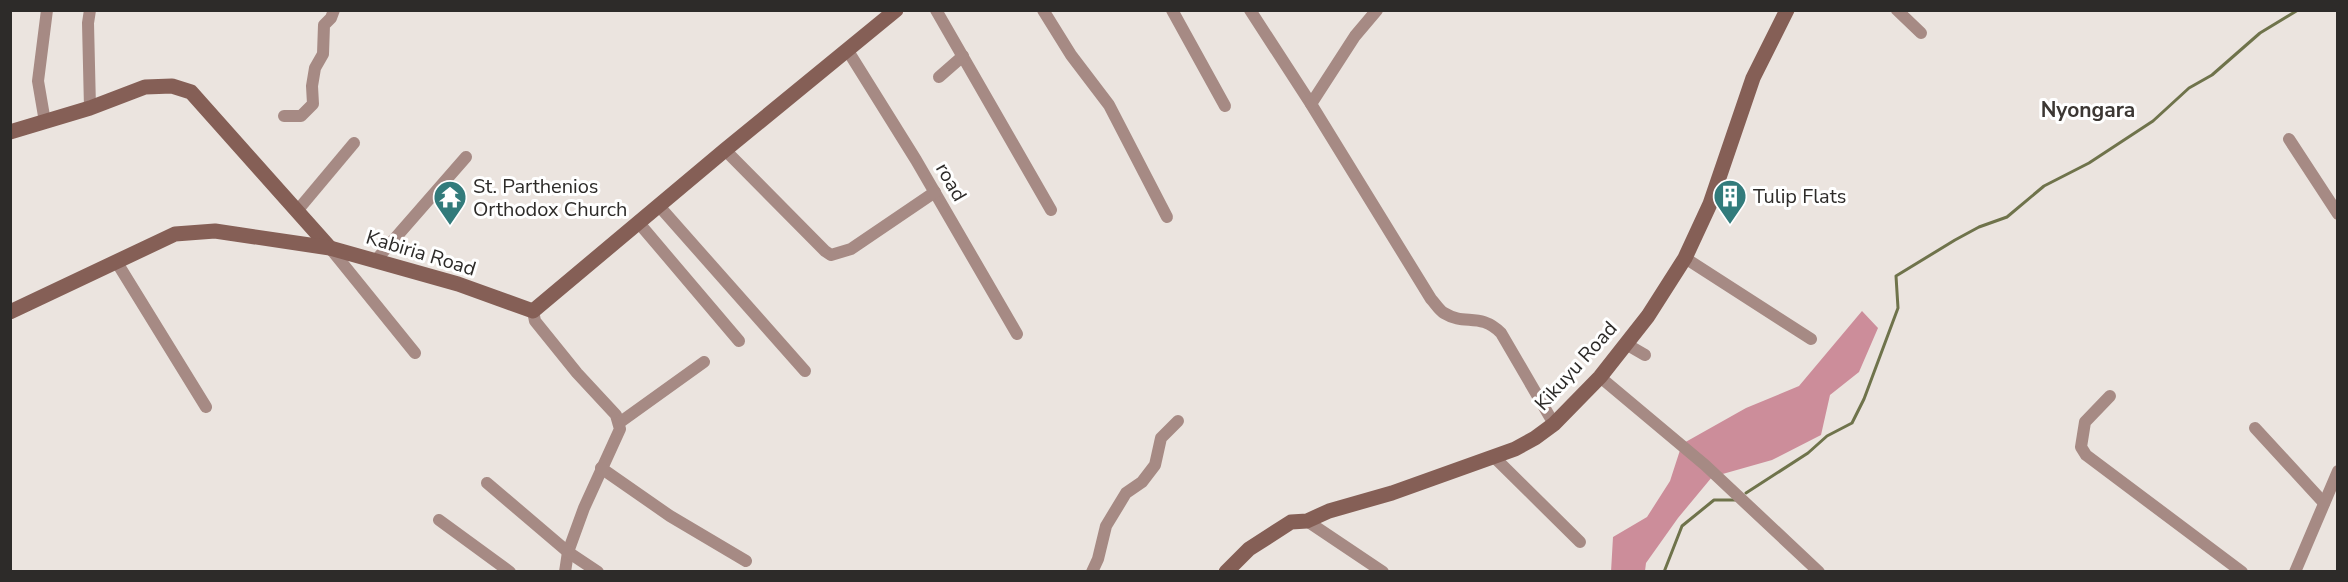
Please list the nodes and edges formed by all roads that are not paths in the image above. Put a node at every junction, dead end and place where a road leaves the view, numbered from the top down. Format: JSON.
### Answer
{"nodes":[{"id":1,"x":47,"y":10,"type":"edge"},
{"id":2,"x":90,"y":10,"type":"edge"},
{"id":3,"x":333,"y":10,"type":"edge"},
{"id":4,"x":896,"y":10,"type":"edge"},
{"id":5,"x":936,"y":10,"type":"edge"},
{"id":6,"x":1043,"y":10,"type":"edge"},
{"id":7,"x":1172,"y":10,"type":"edge"},
{"id":8,"x":1250,"y":10,"type":"edge"},
{"id":9,"x":1377,"y":10,"type":"edge"},
{"id":10,"x":1787,"y":10,"type":"edge"},
{"id":11,"x":1897,"y":10,"type":"edge"},
{"id":12,"x":1922,"y":33,"type":"dead end"},
{"id":13,"x":848,"y":51,"type":"junction"},
{"id":14,"x":963,"y":56,"type":"junction"},
{"id":15,"x":939,"y":77,"type":"dead end"},
{"id":16,"x":1311,"y":104,"type":"junction"},
{"id":17,"x":1225,"y":106,"type":"dead end"},
{"id":18,"x":90,"y":108,"type":"junction"},
{"id":19,"x":284,"y":116,"type":"dead end"},
{"id":20,"x":45,"y":122,"type":"junction"},
{"id":21,"x":10,"y":132,"type":"edge"},
{"id":22,"x":2289,"y":139,"type":"dead end"},
{"id":23,"x":354,"y":143,"type":"dead end"},
{"id":24,"x":725,"y":150,"type":"junction"},
{"id":25,"x":466,"y":157,"type":"dead end"},
{"id":26,"x":935,"y":192,"type":"junction"},
{"id":27,"x":659,"y":206,"type":"junction"},
{"id":28,"x":1051,"y":210,"type":"dead end"},
{"id":29,"x":297,"y":212,"type":"junction"},
{"id":30,"x":2337,"y":214,"type":"edge"},
{"id":31,"x":1167,"y":217,"type":"dead end"},
{"id":32,"x":638,"y":222,"type":"junction"},
{"id":33,"x":330,"y":248,"type":"junction"},
{"id":34,"x":1685,"y":258,"type":"junction"},
{"id":35,"x":376,"y":260,"type":"junction"},
{"id":36,"x":116,"y":261,"type":"junction"},
{"id":37,"x":533,"y":311,"type":"junction"},
{"id":38,"x":10,"y":312,"type":"edge"},
{"id":39,"x":1017,"y":334,"type":"dead end"},
{"id":40,"x":1811,"y":339,"type":"dead end"},
{"id":41,"x":739,"y":341,"type":"dead end"},
{"id":42,"x":1626,"y":344,"type":"junction"},
{"id":43,"x":415,"y":353,"type":"dead end"},
{"id":44,"x":1645,"y":355,"type":"dead end"},
{"id":45,"x":704,"y":362,"type":"dead end"},
{"id":46,"x":805,"y":370,"type":"dead end"},
{"id":47,"x":1600,"y":377,"type":"junction"},
{"id":48,"x":2110,"y":396,"type":"dead end"},
{"id":49,"x":206,"y":407,"type":"dead end"},
{"id":50,"x":1178,"y":421,"type":"dead end"},
{"id":51,"x":619,"y":423,"type":"junction"},
{"id":52,"x":1554,"y":424,"type":"junction"},
{"id":53,"x":2255,"y":428,"type":"dead end"},
{"id":54,"x":1494,"y":457,"type":"junction"},
{"id":55,"x":601,"y":468,"type":"junction"},
{"id":56,"x":2337,"y":471,"type":"edge"},
{"id":57,"x":487,"y":483,"type":"dead end"},
{"id":58,"x":2324,"y":503,"type":"junction"},
{"id":59,"x":439,"y":520,"type":"dead end"},
{"id":60,"x":1307,"y":521,"type":"junction"},
{"id":61,"x":1580,"y":542,"type":"dead end"},
{"id":62,"x":568,"y":552,"type":"junction"},
{"id":63,"x":746,"y":561,"type":"dead end"},
{"id":64,"x":510,"y":572,"type":"edge"},
{"id":65,"x":565,"y":572,"type":"edge"},
{"id":66,"x":598,"y":572,"type":"edge"},
{"id":67,"x":1092,"y":572,"type":"edge"},
{"id":68,"x":1226,"y":572,"type":"edge"},
{"id":69,"x":1383,"y":572,"type":"edge"},
{"id":70,"x":1819,"y":572,"type":"edge"},
{"id":71,"x":2242,"y":572,"type":"edge"},
{"id":72,"x":2295,"y":572,"type":"edge"}],
"edges":[{"from":1,"to":20,"type":"street"},
{"from":2,"to":18,"type":"street"},
{"from":3,"to":19,"type":"street"},
{"from":4,"to":13,"type":"main road"},
{"from":5,"to":14,"type":"street"},
{"from":6,"to":31,"type":"street"},
{"from":7,"to":17,"type":"street"},
{"from":8,"to":16,"type":"street"},
{"from":9,"to":16,"type":"street"},
{"from":10,"to":34,"type":"main road","name":"Kikuyu Road"},
{"from":11,"to":12,"type":"street"},
{"from":13,"to":24,"type":"main road"},
{"from":13,"to":26,"type":"street","name":"road"},
{"from":14,"to":15,"type":"street"},
{"from":14,"to":28,"type":"street"},
{"from":16,"to":52,"type":"street"},
{"from":18,"to":20,"type":"main road"},
{"from":18,"to":29,"type":"main road"},
{"from":20,"to":21,"type":"main road"},
{"from":22,"to":30,"type":"street"},
{"from":23,"to":29,"type":"street"},
{"from":24,"to":26,"type":"street"},
{"from":24,"to":27,"type":"main road"},
{"from":25,"to":35,"type":"street"},
{"from":26,"to":39,"type":"street","name":"road"},
{"from":27,"to":32,"type":"main road"},
{"from":27,"to":46,"type":"street"},
{"from":29,"to":33,"type":"main road"},
{"from":32,"to":37,"type":"main road"},
{"from":32,"to":41,"type":"street"},
{"from":33,"to":35,"type":"main road","name":"Kabiria Road"},
{"from":33,"to":36,"type":"main road","name":"Kabiria Road"},
{"from":33,"to":43,"type":"street"},
{"from":34,"to":40,"type":"street"},
{"from":34,"to":42,"type":"main road","name":"Kikuyu Road"},
{"from":35,"to":37,"type":"main road","name":"Kabiria Road"},
{"from":36,"to":38,"type":"main road","name":"Kabiria Road"},
{"from":36,"to":49,"type":"street"},
{"from":37,"to":51,"type":"street"},
{"from":42,"to":44,"type":"street"},
{"from":42,"to":47,"type":"main road","name":"Kikuyu Road"},
{"from":45,"to":51,"type":"street"},
{"from":47,"to":52,"type":"main road","name":"Kikuyu Road"},
{"from":47,"to":70,"type":"street"},
{"from":48,"to":71,"type":"street"},
{"from":50,"to":67,"type":"street"},
{"from":51,"to":55,"type":"street"},
{"from":52,"to":54,"type":"main road","name":"Kikuyu Road"},
{"from":53,"to":58,"type":"street"},
{"from":54,"to":60,"type":"main road","name":"Kikuyu Road"},
{"from":54,"to":61,"type":"street"},
{"from":55,"to":62,"type":"street"},
{"from":55,"to":63,"type":"street"},
{"from":56,"to":58,"type":"street"},
{"from":57,"to":62,"type":"street"},
{"from":58,"to":72,"type":"street"},
{"from":59,"to":64,"type":"street"},
{"from":60,"to":68,"type":"main road","name":"Kikuyu Road"},
{"from":60,"to":69,"type":"street"},
{"from":62,"to":65,"type":"street"},
{"from":62,"to":66,"type":"street"}]}
